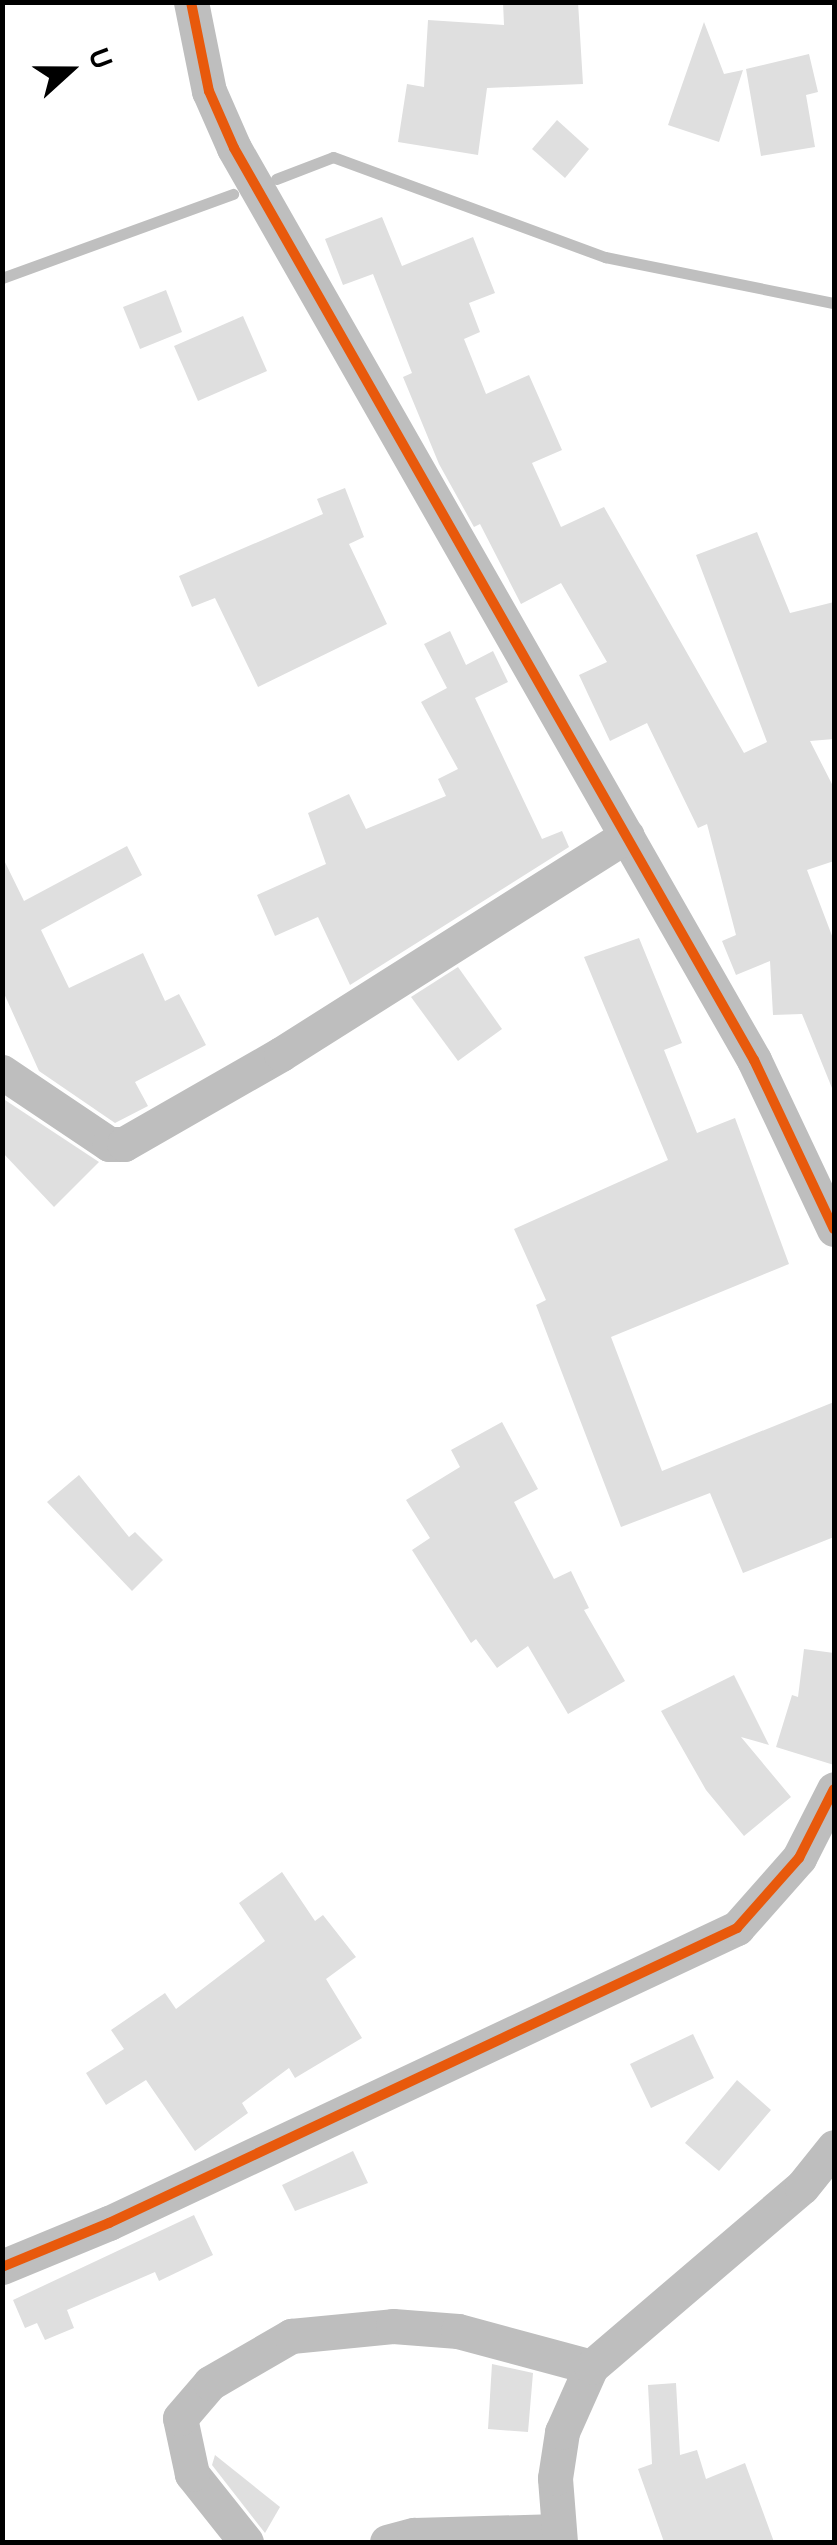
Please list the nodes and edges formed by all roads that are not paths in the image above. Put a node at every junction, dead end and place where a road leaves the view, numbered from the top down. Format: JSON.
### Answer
{"nodes":[{"id":1,"x":192,"y":2,"type":"edge"},
{"id":2,"x":627,"y":835,"type":"junction"},
{"id":3,"x":2,"y":1072,"type":"edge"},
{"id":4,"x":834,"y":1229,"type":"edge"},
{"id":5,"x":834,"y":1788,"type":"edge"},
{"id":6,"x":834,"y":2147,"type":"edge"},
{"id":7,"x":2,"y":2266,"type":"edge"},
{"id":8,"x":591,"y":2367,"type":"junction"},
{"id":9,"x":559,"y":2537,"type":"edge"},
{"id":10,"x":246,"y":2542,"type":"edge"},
{"id":11,"x":387,"y":2542,"type":"edge"}],
"edges":[{"from":1,"to":2,"type":"street"},
{"from":2,"to":3,"type":"street"},
{"from":2,"to":4,"type":"street"},
{"from":5,"to":7,"type":"street"},
{"from":6,"to":8,"type":"street"},
{"from":8,"to":9,"type":"street"},
{"from":8,"to":10,"type":"street"},
{"from":9,"to":11,"type":"street"}]}
